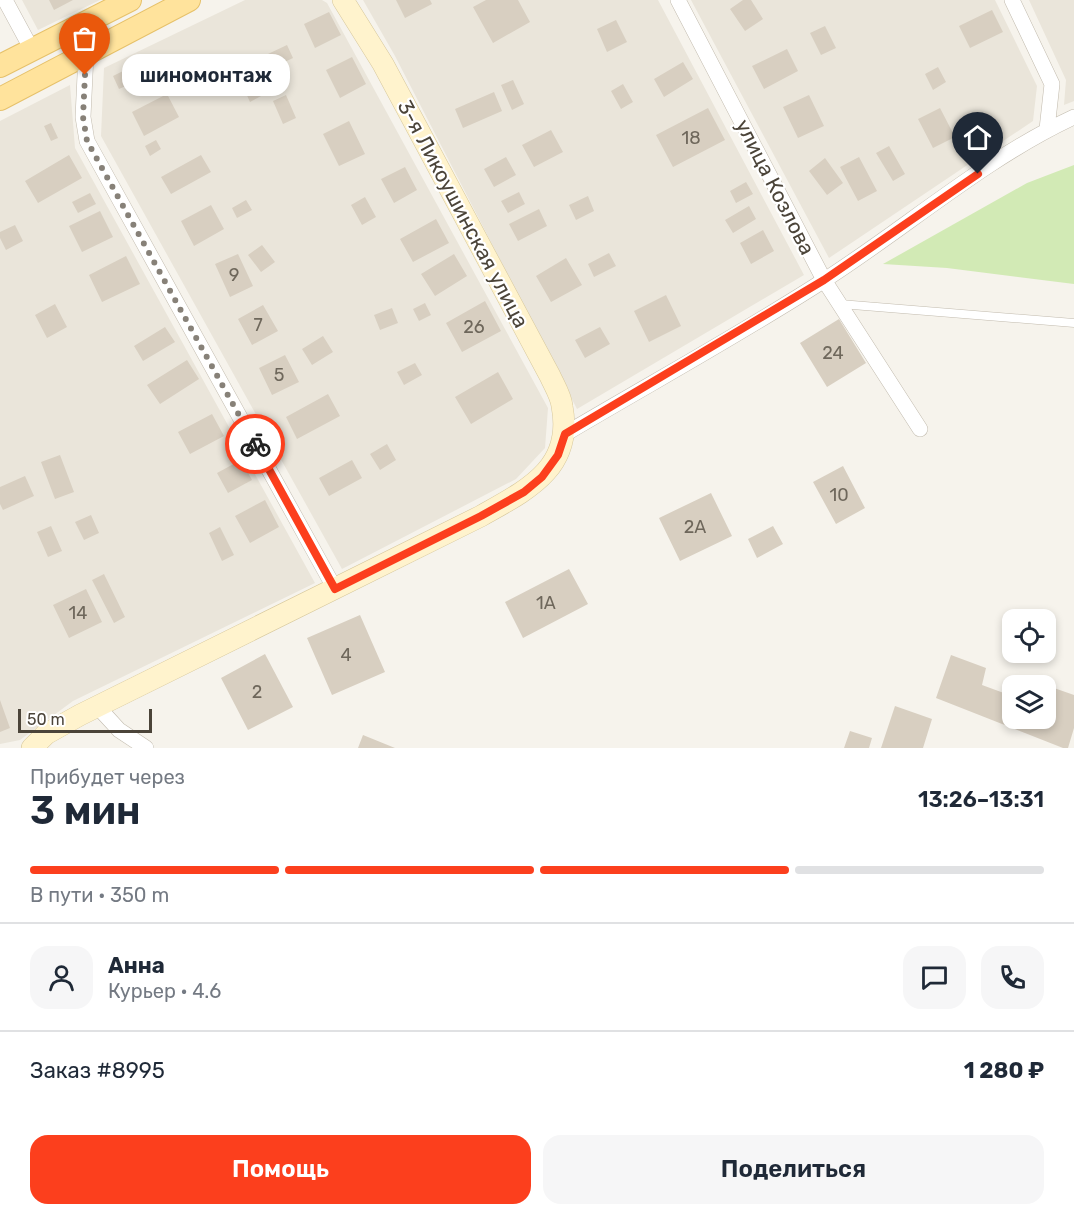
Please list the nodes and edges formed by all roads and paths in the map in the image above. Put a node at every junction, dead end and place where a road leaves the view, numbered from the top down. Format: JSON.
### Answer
{"nodes":[{"id":1,"x":5,"y":0,"type":"edge"},
{"id":2,"x":130,"y":0,"type":"edge"},
{"id":3,"x":189,"y":0,"type":"edge"},
{"id":4,"x":344,"y":0,"type":"edge"},
{"id":5,"x":678,"y":0,"type":"edge"},
{"id":6,"x":1012,"y":0,"type":"edge"},
{"id":7,"x":32,"y":50,"type":"junction"},
{"id":8,"x":86,"y":54,"type":"junction"},
{"id":9,"x":0,"y":66,"type":"edge"},
{"id":10,"x":0,"y":99,"type":"edge"},
{"id":11,"x":1074,"y":117,"type":"edge"},
{"id":12,"x":1047,"y":129,"type":"junction"},
{"id":13,"x":824,"y":280,"type":"junction"},
{"id":14,"x":839,"y":304,"type":"junction"},
{"id":15,"x":1074,"y":324,"type":"edge"},
{"id":16,"x":920,"y":429,"type":"dead end"},
{"id":17,"x":565,"y":434,"type":"junction"},
{"id":18,"x":335,"y":589,"type":"junction"},
{"id":19,"x":97,"y":706,"type":"junction"},
{"id":20,"x":39,"y":741,"type":"edge"},
{"id":21,"x":146,"y":748,"type":"edge"}],
"edges":[{"from":1,"to":7,"type":"street"},
{"from":2,"to":7,"type":"main road"},
{"from":3,"to":8,"type":"main road"},
{"from":4,"to":17,"type":"street","name":"3-я Ликоушинская улица"},
{"from":5,"to":13,"type":"street","name":"улица Козлова"},
{"from":6,"to":12,"type":"street"},
{"from":7,"to":9,"type":"main road"},
{"from":8,"to":10,"type":"main road"},
{"from":8,"to":18,"type":"street"},
{"from":11,"to":12,"type":"street"},
{"from":12,"to":13,"type":"street"},
{"from":13,"to":14,"type":"street","name":"улица Козлова"},
{"from":13,"to":17,"type":"street"},
{"from":14,"to":15,"type":"lane"},
{"from":14,"to":16,"type":"street","name":"улица Козлова"},
{"from":17,"to":18,"type":"street"},
{"from":18,"to":19,"type":"street"},
{"from":19,"to":20,"type":"street"},
{"from":19,"to":21,"type":"street"}]}
